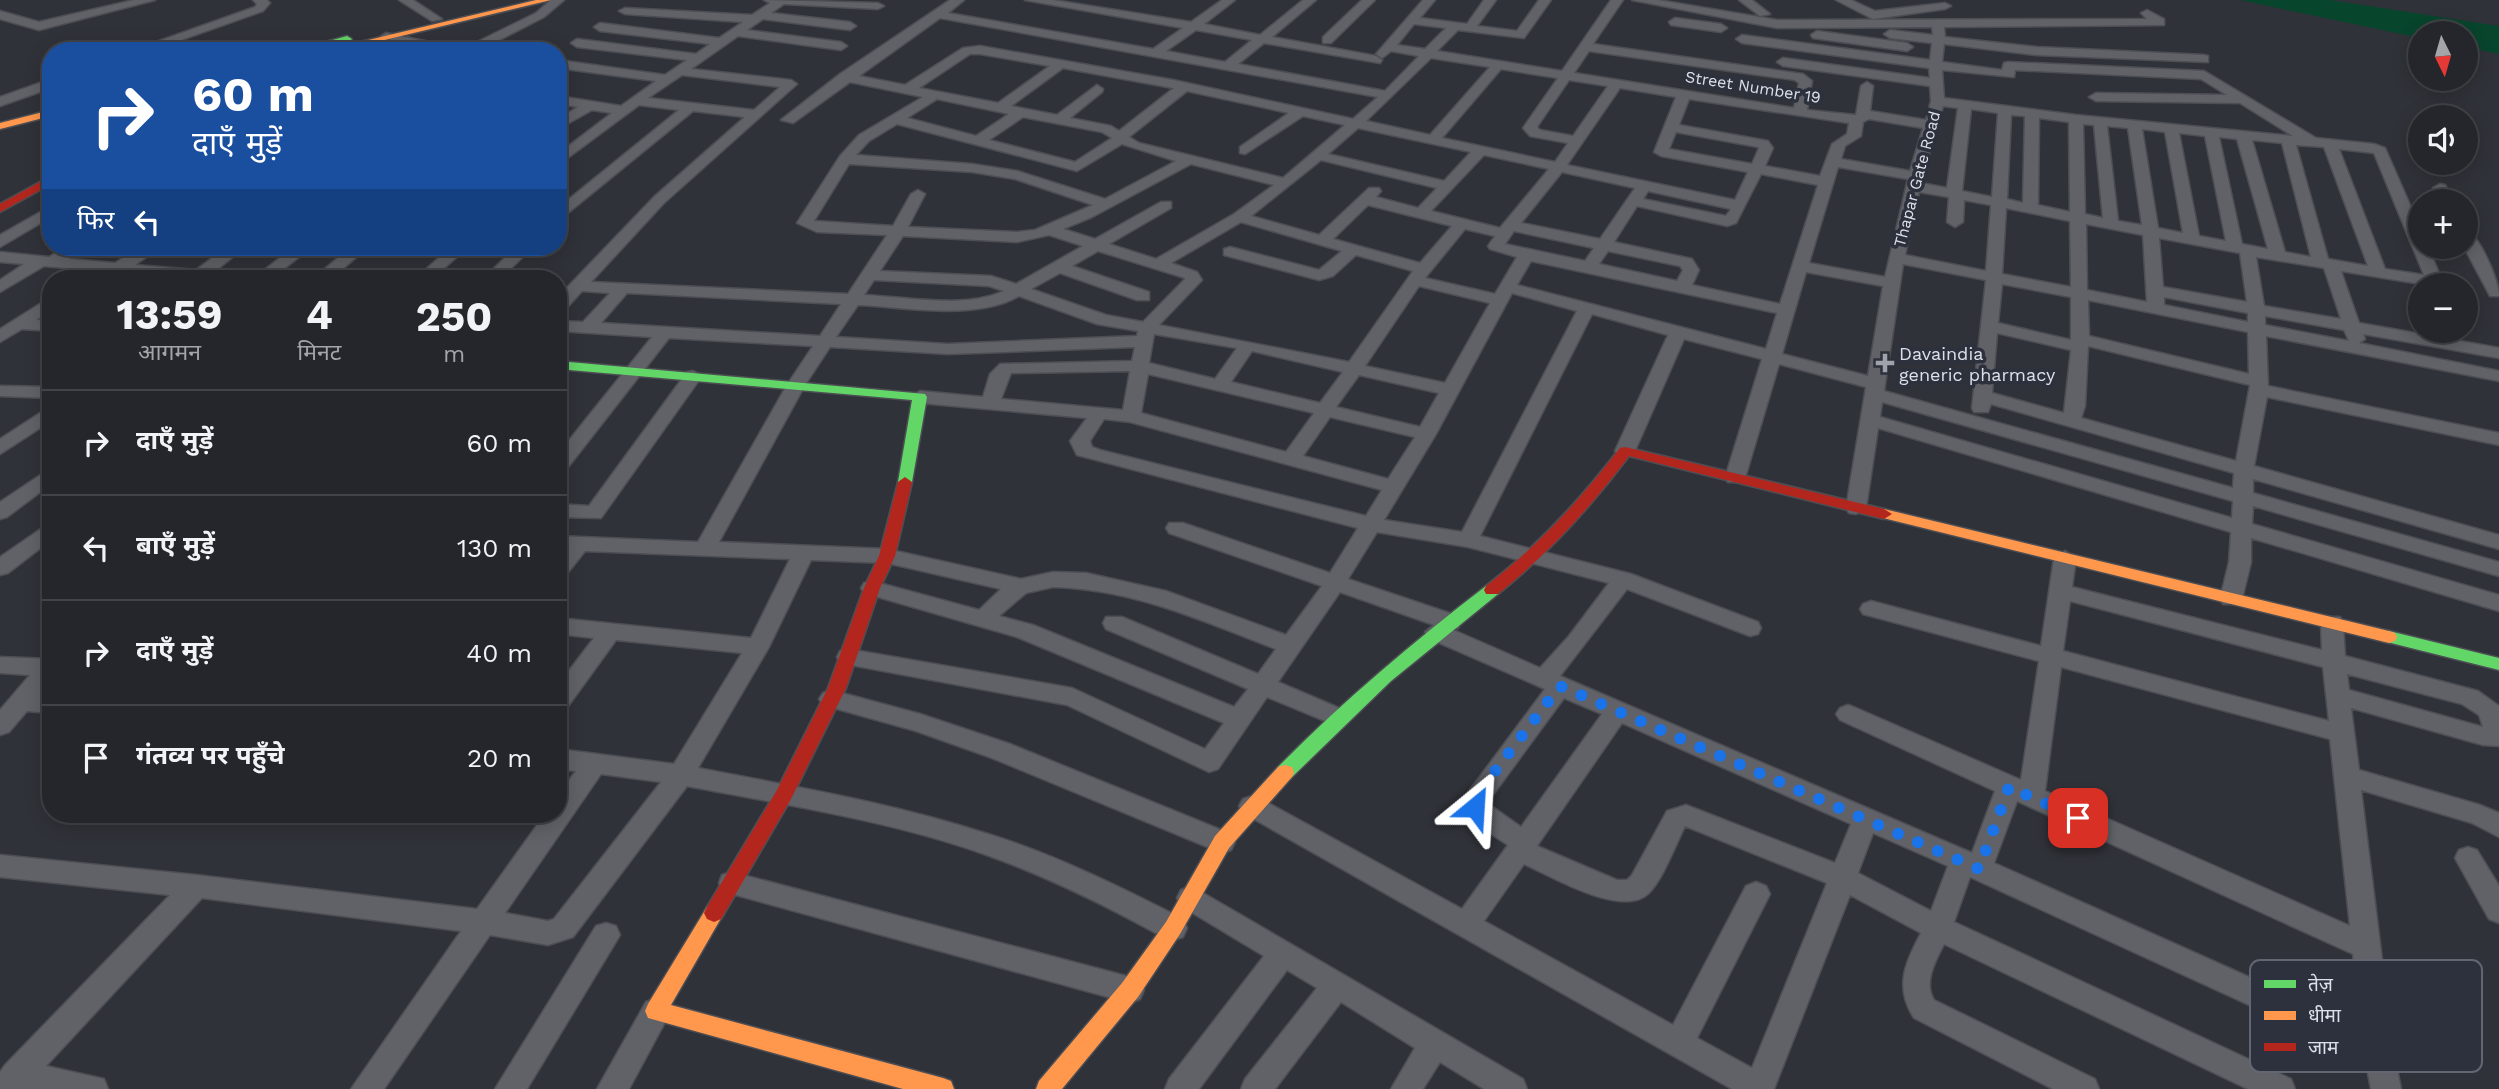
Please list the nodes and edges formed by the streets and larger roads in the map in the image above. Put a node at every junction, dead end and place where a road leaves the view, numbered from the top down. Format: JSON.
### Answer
{"nodes":[{"id":1,"x":149,"y":0,"type":"edge"},
{"id":2,"x":259,"y":0,"type":"edge"},
{"id":3,"x":405,"y":0,"type":"edge"},
{"id":4,"x":512,"y":0,"type":"edge"},
{"id":5,"x":547,"y":0,"type":"edge"},
{"id":6,"x":558,"y":0,"type":"edge"},
{"id":7,"x":640,"y":0,"type":"edge"},
{"id":8,"x":777,"y":0,"type":"edge"},
{"id":9,"x":958,"y":0,"type":"edge"},
{"id":10,"x":1031,"y":0,"type":"edge"},
{"id":11,"x":1229,"y":0,"type":"edge"},
{"id":12,"x":1310,"y":0,"type":"edge"},
{"id":13,"x":1368,"y":0,"type":"edge"},
{"id":14,"x":1429,"y":0,"type":"edge"},
{"id":15,"x":1490,"y":0,"type":"edge"},
{"id":16,"x":1545,"y":0,"type":"edge"},
{"id":17,"x":1617,"y":0,"type":"edge"},
{"id":18,"x":1638,"y":0,"type":"edge"},
{"id":19,"x":1745,"y":0,"type":"edge"},
{"id":20,"x":1751,"y":0,"type":"edge"},
{"id":21,"x":1842,"y":0,"type":"edge"},
{"id":22,"x":1937,"y":0,"type":"edge"},
{"id":23,"x":883,"y":3,"type":"edge"},
{"id":24,"x":1682,"y":7,"type":"junction"},
{"id":25,"x":476,"y":8,"type":"edge"},
{"id":26,"x":625,"y":11,"type":"junction"},
{"id":27,"x":2147,"y":13,"type":"dead end"},
{"id":28,"x":936,"y":14,"type":"junction"},
{"id":29,"x":1764,"y":14,"type":"dead end"},
{"id":30,"x":0,"y":15,"type":"edge"},
{"id":31,"x":757,"y":17,"type":"junction"},
{"id":32,"x":436,"y":19,"type":"junction"},
{"id":33,"x":1411,"y":20,"type":"junction"},
{"id":34,"x":850,"y":26,"type":"junction"},
{"id":35,"x":1195,"y":26,"type":"junction"},
{"id":36,"x":600,"y":27,"type":"junction"},
{"id":37,"x":1454,"y":27,"type":"junction"},
{"id":38,"x":1469,"y":29,"type":"junction"},
{"id":39,"x":735,"y":32,"type":"junction"},
{"id":40,"x":1801,"y":33,"type":"dead end"},
{"id":41,"x":1881,"y":33,"type":"dead end"},
{"id":42,"x":386,"y":37,"type":"junction"},
{"id":43,"x":1667,"y":39,"type":"junction"},
{"id":44,"x":1742,"y":39,"type":"junction"},
{"id":45,"x":1263,"y":40,"type":"junction"},
{"id":46,"x":1326,"y":40,"type":"dead end"},
{"id":47,"x":163,"y":42,"type":"edge"},
{"id":48,"x":336,"y":42,"type":"edge"},
{"id":49,"x":365,"y":42,"type":"edge"},
{"id":50,"x":412,"y":42,"type":"edge"},
{"id":51,"x":486,"y":42,"type":"edge"},
{"id":52,"x":1938,"y":42,"type":"junction"},
{"id":53,"x":2037,"y":42,"type":"junction"},
{"id":54,"x":720,"y":43,"type":"junction"},
{"id":55,"x":824,"y":44,"type":"junction"},
{"id":56,"x":2063,"y":44,"type":"dead end"},
{"id":57,"x":841,"y":46,"type":"dead end"},
{"id":58,"x":1388,"y":47,"type":"junction"},
{"id":59,"x":1587,"y":47,"type":"junction"},
{"id":60,"x":1156,"y":53,"type":"junction"},
{"id":61,"x":1429,"y":53,"type":"junction"},
{"id":62,"x":1994,"y":57,"type":"dead end"},
{"id":63,"x":698,"y":58,"type":"junction"},
{"id":64,"x":2204,"y":59,"type":"dead end"},
{"id":65,"x":1733,"y":61,"type":"junction"},
{"id":66,"x":1499,"y":64,"type":"junction"},
{"id":67,"x":567,"y":65,"type":"edge"},
{"id":68,"x":1060,"y":65,"type":"junction"},
{"id":69,"x":1228,"y":66,"type":"junction"},
{"id":70,"x":1361,"y":74,"type":"junction"},
{"id":71,"x":1569,"y":74,"type":"junction"},
{"id":72,"x":673,"y":75,"type":"junction"},
{"id":73,"x":845,"y":77,"type":"junction"},
{"id":74,"x":1617,"y":83,"type":"junction"},
{"id":75,"x":42,"y":86,"type":"edge"},
{"id":76,"x":1867,"y":86,"type":"dead end"},
{"id":77,"x":1184,"y":87,"type":"junction"},
{"id":78,"x":908,"y":89,"type":"junction"},
{"id":79,"x":1097,"y":89,"type":"dead end"},
{"id":80,"x":782,"y":91,"type":"junction"},
{"id":81,"x":1938,"y":92,"type":"junction"},
{"id":82,"x":822,"y":94,"type":"junction"},
{"id":83,"x":937,"y":94,"type":"junction"},
{"id":84,"x":1388,"y":94,"type":"junction"},
{"id":85,"x":1684,"y":94,"type":"junction"},
{"id":86,"x":1984,"y":96,"type":"dead end"},
{"id":87,"x":2096,"y":97,"type":"dead end"},
{"id":88,"x":2243,"y":99,"type":"junction"},
{"id":89,"x":636,"y":101,"type":"junction"},
{"id":90,"x":0,"y":102,"type":"edge"},
{"id":91,"x":567,"y":102,"type":"edge"},
{"id":92,"x":589,"y":106,"type":"junction"},
{"id":93,"x":1965,"y":106,"type":"junction"},
{"id":94,"x":689,"y":108,"type":"junction"},
{"id":95,"x":1000,"y":108,"type":"junction"},
{"id":96,"x":42,"y":109,"type":"edge"},
{"id":97,"x":2005,"y":110,"type":"junction"},
{"id":98,"x":624,"y":111,"type":"junction"},
{"id":99,"x":1301,"y":111,"type":"junction"},
{"id":100,"x":1021,"y":112,"type":"junction"},
{"id":101,"x":1800,"y":113,"type":"junction"},
{"id":102,"x":2032,"y":113,"type":"junction"},
{"id":103,"x":754,"y":114,"type":"junction"},
{"id":104,"x":42,"y":115,"type":"edge"},
{"id":105,"x":0,"y":118,"type":"edge"},
{"id":106,"x":895,"y":118,"type":"junction"},
{"id":107,"x":1860,"y":118,"type":"junction"},
{"id":108,"x":567,"y":119,"type":"edge"},
{"id":109,"x":2076,"y":119,"type":"junction"},
{"id":110,"x":788,"y":120,"type":"dead end"},
{"id":111,"x":1059,"y":120,"type":"junction"},
{"id":112,"x":2100,"y":121,"type":"junction"},
{"id":113,"x":1355,"y":123,"type":"junction"},
{"id":114,"x":2134,"y":124,"type":"junction"},
{"id":115,"x":1930,"y":125,"type":"junction"},
{"id":116,"x":0,"y":126,"type":"edge"},
{"id":117,"x":1670,"y":127,"type":"junction"},
{"id":118,"x":2171,"y":127,"type":"junction"},
{"id":119,"x":2211,"y":131,"type":"junction"},
{"id":120,"x":2243,"y":134,"type":"junction"},
{"id":121,"x":1122,"y":138,"type":"junction"},
{"id":122,"x":972,"y":139,"type":"junction"},
{"id":123,"x":2288,"y":139,"type":"junction"},
{"id":124,"x":1433,"y":140,"type":"junction"},
{"id":125,"x":1577,"y":141,"type":"junction"},
{"id":126,"x":2311,"y":141,"type":"junction"},
{"id":127,"x":2329,"y":142,"type":"junction"},
{"id":128,"x":1245,"y":150,"type":"dead end"},
{"id":129,"x":1480,"y":151,"type":"junction"},
{"id":130,"x":567,"y":155,"type":"edge"},
{"id":131,"x":1320,"y":156,"type":"junction"},
{"id":132,"x":845,"y":159,"type":"junction"},
{"id":133,"x":1188,"y":160,"type":"junction"},
{"id":134,"x":1834,"y":162,"type":"junction"},
{"id":135,"x":932,"y":165,"type":"junction"},
{"id":136,"x":1558,"y":169,"type":"junction"},
{"id":137,"x":1756,"y":170,"type":"junction"},
{"id":138,"x":1394,"y":174,"type":"junction"},
{"id":139,"x":1914,"y":181,"type":"junction"},
{"id":140,"x":1827,"y":182,"type":"junction"},
{"id":141,"x":1286,"y":183,"type":"junction"},
{"id":142,"x":42,"y":184,"type":"edge"},
{"id":143,"x":1447,"y":186,"type":"junction"},
{"id":144,"x":1643,"y":187,"type":"junction"},
{"id":145,"x":918,"y":194,"type":"dead end"},
{"id":146,"x":1956,"y":194,"type":"junction"},
{"id":147,"x":42,"y":195,"type":"edge"},
{"id":148,"x":1364,"y":199,"type":"junction"},
{"id":149,"x":1633,"y":201,"type":"junction"},
{"id":150,"x":1997,"y":203,"type":"junction"},
{"id":151,"x":1107,"y":204,"type":"junction"},
{"id":152,"x":1166,"y":205,"type":"dead end"},
{"id":153,"x":1740,"y":206,"type":"junction"},
{"id":154,"x":2030,"y":208,"type":"junction"},
{"id":155,"x":0,"y":209,"type":"edge"},
{"id":156,"x":567,"y":209,"type":"edge"},
{"id":157,"x":1421,"y":213,"type":"junction"},
{"id":158,"x":42,"y":216,"type":"edge"},
{"id":159,"x":1239,"y":217,"type":"junction"},
{"id":160,"x":2077,"y":217,"type":"junction"},
{"id":161,"x":0,"y":219,"type":"edge"},
{"id":162,"x":1955,"y":222,"type":"dead end"},
{"id":163,"x":1462,"y":223,"type":"junction"},
{"id":164,"x":2110,"y":224,"type":"junction"},
{"id":165,"x":1508,"y":230,"type":"junction"},
{"id":166,"x":898,"y":231,"type":"junction"},
{"id":167,"x":1052,"y":231,"type":"junction"},
{"id":168,"x":2151,"y":232,"type":"junction"},
{"id":169,"x":2192,"y":240,"type":"junction"},
{"id":170,"x":1321,"y":241,"type":"junction"},
{"id":171,"x":0,"y":242,"type":"edge"},
{"id":172,"x":1095,"y":243,"type":"junction"},
{"id":173,"x":1604,"y":246,"type":"junction"},
{"id":174,"x":2241,"y":249,"type":"junction"},
{"id":175,"x":1352,"y":250,"type":"junction"},
{"id":176,"x":1230,"y":252,"type":"dead end"},
{"id":177,"x":1526,"y":255,"type":"junction"},
{"id":178,"x":58,"y":256,"type":"edge"},
{"id":179,"x":134,"y":256,"type":"edge"},
{"id":180,"x":229,"y":256,"type":"edge"},
{"id":181,"x":292,"y":256,"type":"edge"},
{"id":182,"x":349,"y":256,"type":"edge"},
{"id":183,"x":450,"y":256,"type":"edge"},
{"id":184,"x":515,"y":256,"type":"edge"},
{"id":185,"x":2278,"y":256,"type":"junction"},
{"id":186,"x":0,"y":257,"type":"edge"},
{"id":187,"x":2478,"y":257,"type":"edge"},
{"id":188,"x":1896,"y":258,"type":"junction"},
{"id":189,"x":47,"y":261,"type":"junction"},
{"id":190,"x":1160,"y":263,"type":"junction"},
{"id":191,"x":2326,"y":264,"type":"junction"},
{"id":192,"x":1057,"y":266,"type":"junction"},
{"id":193,"x":1799,"y":266,"type":"junction"},
{"id":194,"x":1589,"y":267,"type":"junction"},
{"id":195,"x":109,"y":268,"type":"junction"},
{"id":196,"x":104,"y":270,"type":"edge"},
{"id":197,"x":132,"y":270,"type":"edge"},
{"id":198,"x":217,"y":270,"type":"edge"},
{"id":199,"x":273,"y":270,"type":"edge"},
{"id":200,"x":332,"y":270,"type":"edge"},
{"id":201,"x":433,"y":270,"type":"edge"},
{"id":202,"x":501,"y":270,"type":"edge"},
{"id":203,"x":2378,"y":272,"type":"junction"},
{"id":204,"x":2431,"y":273,"type":"edge"},
{"id":205,"x":869,"y":275,"type":"junction"},
{"id":206,"x":1419,"y":275,"type":"junction"},
{"id":207,"x":2408,"y":277,"type":"edge"},
{"id":208,"x":1994,"y":279,"type":"junction"},
{"id":209,"x":1892,"y":283,"type":"junction"},
{"id":210,"x":578,"y":286,"type":"junction"},
{"id":211,"x":0,"y":287,"type":"edge"},
{"id":212,"x":1682,"y":287,"type":"junction"},
{"id":213,"x":623,"y":288,"type":"junction"},
{"id":214,"x":1019,"y":289,"type":"junction"},
{"id":215,"x":2478,"y":289,"type":"edge"},
{"id":216,"x":2498,"y":292,"type":"edge"},
{"id":217,"x":1502,"y":294,"type":"junction"},
{"id":218,"x":2080,"y":295,"type":"junction"},
{"id":219,"x":1143,"y":296,"type":"dead end"},
{"id":220,"x":567,"y":298,"type":"edge"},
{"id":221,"x":852,"y":300,"type":"junction"},
{"id":222,"x":2156,"y":300,"type":"junction"},
{"id":223,"x":42,"y":308,"type":"edge"},
{"id":224,"x":1587,"y":308,"type":"junction"},
{"id":225,"x":1785,"y":310,"type":"junction"},
{"id":226,"x":2256,"y":320,"type":"junction"},
{"id":227,"x":0,"y":323,"type":"edge"},
{"id":228,"x":19,"y":324,"type":"junction"},
{"id":229,"x":42,"y":325,"type":"edge"},
{"id":230,"x":567,"y":326,"type":"edge"},
{"id":231,"x":1990,"y":326,"type":"junction"},
{"id":232,"x":588,"y":327,"type":"junction"},
{"id":233,"x":2352,"y":328,"type":"junction"},
{"id":234,"x":666,"y":330,"type":"junction"},
{"id":235,"x":1678,"y":332,"type":"junction"},
{"id":236,"x":1145,"y":334,"type":"junction"},
{"id":237,"x":0,"y":337,"type":"edge"},
{"id":238,"x":827,"y":340,"type":"junction"},
{"id":239,"x":2080,"y":343,"type":"junction"},
{"id":240,"x":1248,"y":345,"type":"junction"},
{"id":241,"x":2359,"y":348,"type":"junction"},
{"id":242,"x":2499,"y":353,"type":"edge"},
{"id":243,"x":1773,"y":357,"type":"junction"},
{"id":244,"x":567,"y":366,"type":"edge"},
{"id":245,"x":1138,"y":366,"type":"junction"},
{"id":246,"x":1354,"y":368,"type":"junction"},
{"id":247,"x":634,"y":370,"type":"junction"},
{"id":248,"x":693,"y":376,"type":"junction"},
{"id":249,"x":2499,"y":376,"type":"edge"},
{"id":250,"x":796,"y":385,"type":"junction"},
{"id":251,"x":1220,"y":385,"type":"junction"},
{"id":252,"x":2259,"y":386,"type":"junction"},
{"id":253,"x":1876,"y":388,"type":"junction"},
{"id":254,"x":1450,"y":390,"type":"junction"},
{"id":255,"x":0,"y":391,"type":"edge"},
{"id":256,"x":42,"y":393,"type":"edge"},
{"id":257,"x":1983,"y":396,"type":"junction"},
{"id":258,"x":920,"y":397,"type":"junction"},
{"id":259,"x":990,"y":402,"type":"junction"},
{"id":260,"x":1324,"y":411,"type":"junction"},
{"id":261,"x":1100,"y":412,"type":"junction"},
{"id":262,"x":1131,"y":416,"type":"junction"},
{"id":263,"x":42,"y":418,"type":"edge"},
{"id":264,"x":1871,"y":420,"type":"junction"},
{"id":265,"x":2071,"y":421,"type":"junction"},
{"id":266,"x":1980,"y":423,"type":"junction"},
{"id":267,"x":1426,"y":434,"type":"junction"},
{"id":268,"x":2499,"y":439,"type":"edge"},
{"id":269,"x":0,"y":447,"type":"edge"},
{"id":270,"x":1625,"y":451,"type":"junction"},
{"id":271,"x":567,"y":456,"type":"edge"},
{"id":272,"x":1292,"y":458,"type":"junction"},
{"id":273,"x":2244,"y":469,"type":"junction"},
{"id":274,"x":1735,"y":478,"type":"junction"},
{"id":275,"x":42,"y":481,"type":"edge"},
{"id":276,"x":1393,"y":487,"type":"junction"},
{"id":277,"x":2242,"y":498,"type":"junction"},
{"id":278,"x":1856,"y":509,"type":"junction"},
{"id":279,"x":567,"y":511,"type":"edge"},
{"id":280,"x":0,"y":512,"type":"edge"},
{"id":281,"x":1370,"y":524,"type":"junction"},
{"id":282,"x":1177,"y":528,"type":"dead end"},
{"id":283,"x":2242,"y":529,"type":"junction"},
{"id":284,"x":42,"y":536,"type":"edge"},
{"id":285,"x":1468,"y":540,"type":"junction"},
{"id":286,"x":2499,"y":542,"type":"edge"},
{"id":287,"x":568,"y":543,"type":"edge"},
{"id":288,"x":705,"y":548,"type":"junction"},
{"id":289,"x":804,"y":552,"type":"junction"},
{"id":290,"x":887,"y":556,"type":"junction"},
{"id":291,"x":1535,"y":557,"type":"junction"},
{"id":292,"x":2065,"y":558,"type":"junction"},
{"id":293,"x":0,"y":568,"type":"edge"},
{"id":294,"x":2499,"y":569,"type":"edge"},
{"id":295,"x":1623,"y":579,"type":"junction"},
{"id":296,"x":1335,"y":583,"type":"junction"},
{"id":297,"x":1021,"y":586,"type":"junction"},
{"id":298,"x":872,"y":588,"type":"junction"},
{"id":299,"x":2060,"y":591,"type":"junction"},
{"id":300,"x":2231,"y":599,"type":"junction"},
{"id":301,"x":2499,"y":603,"type":"edge"},
{"id":302,"x":1871,"y":609,"type":"dead end"},
{"id":303,"x":984,"y":619,"type":"junction"},
{"id":304,"x":1115,"y":623,"type":"dead end"},
{"id":305,"x":2332,"y":623,"type":"junction"},
{"id":306,"x":567,"y":627,"type":"edge"},
{"id":307,"x":1443,"y":627,"type":"junction"},
{"id":308,"x":1751,"y":628,"type":"dead end"},
{"id":309,"x":610,"y":632,"type":"junction"},
{"id":310,"x":758,"y":646,"type":"junction"},
{"id":311,"x":1292,"y":646,"type":"junction"},
{"id":312,"x":848,"y":657,"type":"junction"},
{"id":313,"x":2052,"y":659,"type":"junction"},
{"id":314,"x":2334,"y":663,"type":"junction"},
{"id":315,"x":2499,"y":664,"type":"edge"},
{"id":316,"x":0,"y":665,"type":"edge"},
{"id":317,"x":42,"y":667,"type":"edge"},
{"id":318,"x":42,"y":676,"type":"edge"},
{"id":319,"x":1552,"y":682,"type":"junction"},
{"id":320,"x":1264,"y":686,"type":"junction"},
{"id":321,"x":567,"y":691,"type":"edge"},
{"id":322,"x":2337,"y":695,"type":"junction"},
{"id":323,"x":831,"y":699,"type":"junction"},
{"id":324,"x":20,"y":701,"type":"junction"},
{"id":325,"x":42,"y":703,"type":"edge"},
{"id":326,"x":1617,"y":710,"type":"junction"},
{"id":327,"x":1848,"y":714,"type":"dead end"},
{"id":328,"x":1338,"y":717,"type":"junction"},
{"id":329,"x":1241,"y":720,"type":"junction"},
{"id":330,"x":0,"y":726,"type":"edge"},
{"id":331,"x":2341,"y":733,"type":"junction"},
{"id":332,"x":567,"y":760,"type":"edge"},
{"id":333,"x":595,"y":763,"type":"junction"},
{"id":334,"x":681,"y":775,"type":"junction"},
{"id":335,"x":2347,"y":776,"type":"junction"},
{"id":336,"x":2020,"y":792,"type":"junction"},
{"id":337,"x":784,"y":794,"type":"junction"},
{"id":338,"x":567,"y":804,"type":"edge"},
{"id":339,"x":1252,"y":806,"type":"junction"},
{"id":340,"x":1866,"y":819,"type":"junction"},
{"id":341,"x":554,"y":823,"type":"edge"},
{"id":342,"x":2498,"y":825,"type":"edge"},
{"id":343,"x":1222,"y":842,"type":"junction"},
{"id":344,"x":1521,"y":846,"type":"junction"},
{"id":345,"x":2468,"y":858,"type":"dead end"},
{"id":346,"x":1971,"y":865,"type":"junction"},
{"id":347,"x":0,"y":866,"type":"edge"},
{"id":348,"x":1843,"y":878,"type":"junction"},
{"id":349,"x":732,"y":883,"type":"junction"},
{"id":350,"x":196,"y":886,"type":"junction"},
{"id":351,"x":1756,"y":894,"type":"dead end"},
{"id":352,"x":1191,"y":898,"type":"junction"},
{"id":353,"x":2499,"y":911,"type":"edge"},
{"id":354,"x":486,"y":922,"type":"junction"},
{"id":355,"x":1466,"y":925,"type":"junction"},
{"id":356,"x":1173,"y":928,"type":"junction"},
{"id":357,"x":1938,"y":928,"type":"junction"},
{"id":358,"x":606,"y":935,"type":"dead end"},
{"id":359,"x":2367,"y":947,"type":"junction"},
{"id":360,"x":1283,"y":954,"type":"junction"},
{"id":361,"x":2368,"y":960,"type":"edge"},
{"id":362,"x":1336,"y":986,"type":"junction"},
{"id":363,"x":1130,"y":990,"type":"junction"},
{"id":364,"x":2250,"y":991,"type":"edge"},
{"id":365,"x":656,"y":1012,"type":"junction"},
{"id":366,"x":1679,"y":1043,"type":"junction"},
{"id":367,"x":1434,"y":1045,"type":"junction"},
{"id":368,"x":1076,"y":1077,"type":"edge"},
{"id":369,"x":10,"y":1082,"type":"edge"},
{"id":370,"x":93,"y":1089,"type":"edge"},
{"id":371,"x":366,"y":1089,"type":"edge"},
{"id":372,"x":510,"y":1089,"type":"edge"},
{"id":373,"x":612,"y":1089,"type":"edge"},
{"id":374,"x":943,"y":1089,"type":"edge"},
{"id":375,"x":1047,"y":1089,"type":"edge"},
{"id":376,"x":1180,"y":1089,"type":"edge"},
{"id":377,"x":1256,"y":1089,"type":"edge"},
{"id":378,"x":1406,"y":1089,"type":"edge"},
{"id":379,"x":1511,"y":1089,"type":"edge"},
{"id":380,"x":1760,"y":1089,"type":"edge"},
{"id":381,"x":2084,"y":1089,"type":"edge"},
{"id":382,"x":2280,"y":1089,"type":"edge"}],
"edges":[{"from":1,"to":30,"type":"street"},
{"from":2,"to":47,"type":"street"},
{"from":3,"to":32,"type":"street"},
{"from":4,"to":25,"type":"street"},
{"from":5,"to":25,"type":"street"},
{"from":6,"to":51,"type":"street"},
{"from":7,"to":26,"type":"street"},
{"from":8,"to":23,"type":"street"},
{"from":8,"to":31,"type":"street"},
{"from":9,"to":28,"type":"street"},
{"from":10,"to":35,"type":"street"},
{"from":11,"to":35,"type":"street"},
{"from":12,"to":45,"type":"street"},
{"from":13,"to":46,"type":"street"},
{"from":14,"to":33,"type":"street"},
{"from":15,"to":38,"type":"street"},
{"from":16,"to":38,"type":"street"},
{"from":17,"to":59,"type":"street"},
{"from":18,"to":24,"type":"street"},
{"from":19,"to":20,"type":"street"},
{"from":19,"to":29,"type":"street"},
{"from":21,"to":22,"type":"street"},
{"from":23,"to":34,"type":"street"},
{"from":24,"to":43,"type":"street"},
{"from":24,"to":52,"type":"street"},
{"from":25,"to":32,"type":"street"},
{"from":25,"to":42,"type":"street"},
{"from":26,"to":31,"type":"street"},
{"from":26,"to":36,"type":"street"},
{"from":27,"to":52,"type":"street"},
{"from":28,"to":60,"type":"street"},
{"from":28,"to":73,"type":"street"},
{"from":31,"to":34,"type":"street"},
{"from":31,"to":39,"type":"street"},
{"from":32,"to":48,"type":"street"},
{"from":33,"to":37,"type":"street"},
{"from":33,"to":58,"type":"street"},
{"from":34,"to":55,"type":"street"},
{"from":35,"to":45,"type":"street"},
{"from":35,"to":60,"type":"street"},
{"from":36,"to":54,"type":"street"},
{"from":36,"to":63,"type":"street"},
{"from":37,"to":38,"type":"street"},
{"from":37,"to":61,"type":"street"},
{"from":39,"to":54,"type":"street"},
{"from":39,"to":55,"type":"street"},
{"from":40,"to":52,"type":"street"},
{"from":41,"to":52,"type":"street"},
{"from":42,"to":49,"type":"street"},
{"from":42,"to":50,"type":"street"},
{"from":43,"to":44,"type":"street"},
{"from":43,"to":59,"type":"street"},
{"from":43,"to":65,"type":"street"},
{"from":44,"to":52,"type":"street"},
{"from":44,"to":65,"type":"street"},
{"from":45,"to":69,"type":"street"},
{"from":45,"to":70,"type":"street"},
{"from":52,"to":53,"type":"street"},
{"from":52,"to":62,"type":"street"},
{"from":52,"to":81,"type":"street","name":"Thapar Gate Road"},
{"from":52,"to":88,"type":"street"},
{"from":53,"to":56,"type":"street"},
{"from":53,"to":64,"type":"street"},
{"from":54,"to":63,"type":"street"},
{"from":55,"to":57,"type":"street"},
{"from":58,"to":61,"type":"street","name":"Street Number 19"},
{"from":58,"to":70,"type":"street"},
{"from":59,"to":71,"type":"street"},
{"from":60,"to":69,"type":"street"},
{"from":61,"to":66,"type":"street","name":"Street Number 19"},
{"from":61,"to":84,"type":"street"},
{"from":63,"to":72,"type":"street"},
{"from":65,"to":81,"type":"street"},
{"from":65,"to":101,"type":"street"},
{"from":66,"to":71,"type":"street","name":"Street Number 19"},
{"from":66,"to":124,"type":"street"},
{"from":67,"to":72,"type":"street"},
{"from":68,"to":77,"type":"street"},
{"from":68,"to":78,"type":"street"},
{"from":68,"to":95,"type":"street"},
{"from":69,"to":70,"type":"street"},
{"from":70,"to":84,"type":"street"},
{"from":71,"to":74,"type":"street","name":"Street Number 19"},
{"from":71,"to":125,"type":"street"},
{"from":72,"to":80,"type":"street"},
{"from":72,"to":89,"type":"street"},
{"from":73,"to":78,"type":"street"},
{"from":73,"to":82,"type":"street"},
{"from":74,"to":85,"type":"street","name":"Street Number 19"},
{"from":74,"to":125,"type":"street"},
{"from":75,"to":90,"type":"street"},
{"from":76,"to":107,"type":"street"},
{"from":77,"to":99,"type":"street"},
{"from":77,"to":121,"type":"street"},
{"from":78,"to":83,"type":"street"},
{"from":79,"to":111,"type":"street"},
{"from":80,"to":82,"type":"street"},
{"from":80,"to":103,"type":"street"},
{"from":81,"to":86,"type":"street"},
{"from":81,"to":93,"type":"street"},
{"from":81,"to":115,"type":"street","name":"Thapar Gate Road"},
{"from":82,"to":110,"type":"street"},
{"from":83,"to":95,"type":"street"},
{"from":83,"to":106,"type":"street"},
{"from":84,"to":113,"type":"street"},
{"from":85,"to":101,"type":"street","name":"Street Number 19"},
{"from":85,"to":117,"type":"street"},
{"from":87,"to":88,"type":"street"},
{"from":88,"to":126,"type":"street"},
{"from":89,"to":94,"type":"street"},
{"from":89,"to":98,"type":"street"},
{"from":91,"to":92,"type":"street"},
{"from":92,"to":98,"type":"street"},
{"from":92,"to":108,"type":"street"},
{"from":93,"to":97,"type":"street"},
{"from":93,"to":146,"type":"street"},
{"from":94,"to":103,"type":"street"},
{"from":94,"to":156,"type":"street"},
{"from":95,"to":100,"type":"street"},
{"from":96,"to":105,"type":"street"},
{"from":97,"to":102,"type":"street"},
{"from":97,"to":150,"type":"street"},
{"from":98,"to":130,"type":"street"},
{"from":99,"to":113,"type":"street"},
{"from":99,"to":128,"type":"street"},
{"from":100,"to":111,"type":"street"},
{"from":100,"to":122,"type":"street"},
{"from":101,"to":107,"type":"street","name":"Street Number 19"},
{"from":102,"to":109,"type":"street"},
{"from":102,"to":154,"type":"street"},
{"from":103,"to":210,"type":"street"},
{"from":104,"to":116,"type":"street"},
{"from":106,"to":122,"type":"street"},
{"from":106,"to":132,"type":"street"},
{"from":107,"to":115,"type":"street","name":"Street Number 19"},
{"from":107,"to":134,"type":"street"},
{"from":109,"to":112,"type":"street"},
{"from":109,"to":160,"type":"street"},
{"from":111,"to":121,"type":"street"},
{"from":112,"to":114,"type":"street"},
{"from":112,"to":164,"type":"street"},
{"from":113,"to":124,"type":"street"},
{"from":113,"to":131,"type":"street"},
{"from":114,"to":118,"type":"street"},
{"from":114,"to":168,"type":"street"},
{"from":115,"to":139,"type":"street","name":"Thapar Gate Road"},
{"from":117,"to":137,"type":"street"},
{"from":117,"to":137,"type":"street"},
{"from":118,"to":119,"type":"street"},
{"from":118,"to":169,"type":"street"},
{"from":119,"to":120,"type":"street"},
{"from":119,"to":174,"type":"street"},
{"from":120,"to":123,"type":"street"},
{"from":120,"to":185,"type":"street"},
{"from":121,"to":122,"type":"street"},
{"from":121,"to":133,"type":"street"},
{"from":122,"to":135,"type":"street"},
{"from":123,"to":126,"type":"street"},
{"from":123,"to":191,"type":"street"},
{"from":124,"to":129,"type":"street"},
{"from":125,"to":136,"type":"street"},
{"from":126,"to":127,"type":"street"},
{"from":127,"to":203,"type":"street"},
{"from":127,"to":204,"type":"street"},
{"from":129,"to":136,"type":"street"},
{"from":129,"to":143,"type":"street"},
{"from":131,"to":138,"type":"street"},
{"from":131,"to":141,"type":"street"},
{"from":132,"to":135,"type":"street"},
{"from":132,"to":166,"type":"street"},
{"from":133,"to":141,"type":"street"},
{"from":133,"to":151,"type":"street"},
{"from":134,"to":139,"type":"street"},
{"from":134,"to":140,"type":"street"},
{"from":135,"to":151,"type":"street"},
{"from":136,"to":144,"type":"street"},
{"from":136,"to":165,"type":"street"},
{"from":137,"to":140,"type":"street"},
{"from":137,"to":153,"type":"street"},
{"from":138,"to":143,"type":"street"},
{"from":138,"to":148,"type":"street"},
{"from":139,"to":146,"type":"street"},
{"from":139,"to":188,"type":"street","name":"Thapar Gate Road"},
{"from":140,"to":193,"type":"street"},
{"from":141,"to":159,"type":"street"},
{"from":142,"to":155,"type":"street"},
{"from":143,"to":157,"type":"street"},
{"from":144,"to":149,"type":"street"},
{"from":144,"to":153,"type":"street"},
{"from":145,"to":166,"type":"street"},
{"from":146,"to":150,"type":"street"},
{"from":146,"to":162,"type":"street"},
{"from":147,"to":161,"type":"street"},
{"from":148,"to":157,"type":"street"},
{"from":148,"to":170,"type":"street"},
{"from":149,"to":153,"type":"street"},
{"from":149,"to":173,"type":"street"},
{"from":150,"to":154,"type":"street"},
{"from":150,"to":208,"type":"street"},
{"from":151,"to":167,"type":"street"},
{"from":152,"to":172,"type":"street"},
{"from":154,"to":160,"type":"street"},
{"from":157,"to":163,"type":"street"},
{"from":158,"to":171,"type":"street"},
{"from":159,"to":170,"type":"street"},
{"from":159,"to":190,"type":"street"},
{"from":160,"to":164,"type":"street"},
{"from":160,"to":218,"type":"street"},
{"from":163,"to":165,"type":"street"},
{"from":163,"to":206,"type":"street"},
{"from":164,"to":168,"type":"street"},
{"from":165,"to":173,"type":"street"},
{"from":165,"to":177,"type":"street"},
{"from":166,"to":167,"type":"street"},
{"from":166,"to":205,"type":"street"},
{"from":167,"to":172,"type":"street"},
{"from":168,"to":169,"type":"street"},
{"from":168,"to":222,"type":"street"},
{"from":169,"to":174,"type":"street"},
{"from":170,"to":175,"type":"street"},
{"from":172,"to":190,"type":"street"},
{"from":172,"to":192,"type":"street"},
{"from":173,"to":194,"type":"street"},
{"from":173,"to":212,"type":"street"},
{"from":174,"to":185,"type":"street"},
{"from":174,"to":226,"type":"street"},
{"from":175,"to":176,"type":"street"},
{"from":175,"to":206,"type":"street"},
{"from":177,"to":194,"type":"street"},
{"from":177,"to":217,"type":"street"},
{"from":178,"to":189,"type":"street"},
{"from":179,"to":195,"type":"street"},
{"from":180,"to":198,"type":"street"},
{"from":181,"to":199,"type":"street"},
{"from":182,"to":200,"type":"street"},
{"from":183,"to":201,"type":"street"},
{"from":184,"to":202,"type":"street"},
{"from":185,"to":191,"type":"street"},
{"from":186,"to":189,"type":"street"},
{"from":187,"to":216,"type":"street"},
{"from":188,"to":208,"type":"street"},
{"from":188,"to":209,"type":"street","name":"Thapar Gate Road"},
{"from":189,"to":195,"type":"street"},
{"from":189,"to":211,"type":"street"},
{"from":190,"to":236,"type":"street"},
{"from":191,"to":203,"type":"street"},
{"from":191,"to":233,"type":"street"},
{"from":192,"to":214,"type":"street"},
{"from":192,"to":219,"type":"street"},
{"from":193,"to":209,"type":"street"},
{"from":193,"to":225,"type":"street"},
{"from":194,"to":212,"type":"street"},
{"from":195,"to":196,"type":"street"},
{"from":195,"to":197,"type":"street"},
{"from":203,"to":207,"type":"street"},
{"from":205,"to":214,"type":"street"},
{"from":205,"to":221,"type":"street"},
{"from":206,"to":217,"type":"street"},
{"from":206,"to":246,"type":"street"},
{"from":208,"to":218,"type":"street"},
{"from":208,"to":231,"type":"street"},
{"from":209,"to":253,"type":"street","name":"Thapar Gate Road"},
{"from":210,"to":213,"type":"street"},
{"from":210,"to":220,"type":"street"},
{"from":212,"to":225,"type":"street"},
{"from":213,"to":221,"type":"street"},
{"from":213,"to":232,"type":"street"},
{"from":214,"to":221,"type":"street"},
{"from":214,"to":236,"type":"street"},
{"from":215,"to":216,"type":"street"},
{"from":217,"to":224,"type":"street"},
{"from":217,"to":254,"type":"street"},
{"from":218,"to":222,"type":"street"},
{"from":218,"to":239,"type":"street"},
{"from":221,"to":238,"type":"street"},
{"from":222,"to":226,"type":"street"},
{"from":223,"to":228,"type":"street"},
{"from":224,"to":235,"type":"street"},
{"from":224,"to":285,"type":"street"},
{"from":225,"to":243,"type":"street"},
{"from":226,"to":233,"type":"street"},
{"from":226,"to":241,"type":"street"},
{"from":226,"to":252,"type":"street"},
{"from":227,"to":228,"type":"street"},
{"from":228,"to":229,"type":"street"},
{"from":228,"to":237,"type":"street"},
{"from":230,"to":232,"type":"street"},
{"from":231,"to":239,"type":"street"},
{"from":231,"to":257,"type":"street"},
{"from":232,"to":234,"type":"street"},
{"from":233,"to":241,"type":"street"},
{"from":233,"to":242,"type":"street"},
{"from":234,"to":238,"type":"street"},
{"from":234,"to":247,"type":"street"},
{"from":235,"to":243,"type":"street"},
{"from":235,"to":270,"type":"street"},
{"from":236,"to":238,"type":"street"},
{"from":236,"to":240,"type":"street"},
{"from":236,"to":245,"type":"street"},
{"from":238,"to":250,"type":"street"},
{"from":239,"to":252,"type":"street"},
{"from":239,"to":265,"type":"street"},
{"from":240,"to":246,"type":"street"},
{"from":240,"to":251,"type":"street"},
{"from":241,"to":249,"type":"street"},
{"from":243,"to":253,"type":"street"},
{"from":243,"to":274,"type":"street"},
{"from":244,"to":247,"type":"street"},
{"from":245,"to":251,"type":"street"},
{"from":245,"to":259,"type":"street"},
{"from":245,"to":262,"type":"street"},
{"from":246,"to":254,"type":"street"},
{"from":246,"to":260,"type":"street"},
{"from":247,"to":248,"type":"street"},
{"from":247,"to":271,"type":"street"},
{"from":248,"to":250,"type":"street"},
{"from":248,"to":279,"type":"street"},
{"from":250,"to":258,"type":"street"},
{"from":250,"to":288,"type":"street"},
{"from":251,"to":260,"type":"street"},
{"from":252,"to":268,"type":"street"},
{"from":252,"to":273,"type":"street"},
{"from":253,"to":264,"type":"street","name":"Thapar Gate Road"},
{"from":253,"to":266,"type":"street"},
{"from":254,"to":267,"type":"street"},
{"from":255,"to":256,"type":"street"},
{"from":257,"to":265,"type":"street"},
{"from":257,"to":266,"type":"street"},
{"from":258,"to":259,"type":"street"},
{"from":258,"to":290,"type":"street"},
{"from":259,"to":261,"type":"street"},
{"from":260,"to":267,"type":"street"},
{"from":260,"to":272,"type":"street"},
{"from":261,"to":262,"type":"street"},
{"from":261,"to":281,"type":"street"},
{"from":262,"to":272,"type":"street"},
{"from":263,"to":269,"type":"street"},
{"from":264,"to":278,"type":"street","name":"Thapar Gate Road"},
{"from":264,"to":283,"type":"street"},
{"from":265,"to":273,"type":"street"},
{"from":266,"to":277,"type":"street"},
{"from":267,"to":276,"type":"street"},
{"from":270,"to":274,"type":"street"},
{"from":270,"to":291,"type":"street"},
{"from":272,"to":276,"type":"street"},
{"from":273,"to":277,"type":"street"},
{"from":273,"to":286,"type":"street"},
{"from":274,"to":278,"type":"street"},
{"from":275,"to":280,"type":"street"},
{"from":276,"to":281,"type":"street"},
{"from":277,"to":283,"type":"street"},
{"from":277,"to":294,"type":"street"},
{"from":278,"to":292,"type":"street"},
{"from":281,"to":285,"type":"street"},
{"from":281,"to":296,"type":"street"},
{"from":282,"to":296,"type":"street"},
{"from":283,"to":300,"type":"street"},
{"from":283,"to":301,"type":"street"},
{"from":284,"to":293,"type":"street"},
{"from":285,"to":291,"type":"street"},
{"from":287,"to":288,"type":"street"},
{"from":288,"to":289,"type":"street"},
{"from":289,"to":290,"type":"street"},
{"from":289,"to":310,"type":"street"},
{"from":290,"to":297,"type":"street"},
{"from":290,"to":298,"type":"street"},
{"from":291,"to":295,"type":"street"},
{"from":291,"to":307,"type":"street"},
{"from":292,"to":299,"type":"street"},
{"from":292,"to":300,"type":"street"},
{"from":295,"to":308,"type":"street"},
{"from":295,"to":319,"type":"street"},
{"from":296,"to":307,"type":"street"},
{"from":296,"to":311,"type":"street"},
{"from":297,"to":303,"type":"street"},
{"from":297,"to":311,"type":"street"},
{"from":298,"to":303,"type":"street"},
{"from":298,"to":312,"type":"street"},
{"from":299,"to":313,"type":"street"},
{"from":299,"to":314,"type":"street"},
{"from":300,"to":305,"type":"street"},
{"from":302,"to":313,"type":"street"},
{"from":303,"to":329,"type":"street"},
{"from":304,"to":320,"type":"street"},
{"from":305,"to":314,"type":"street"},
{"from":305,"to":315,"type":"street"},
{"from":306,"to":309,"type":"street"},
{"from":307,"to":319,"type":"street"},
{"from":307,"to":328,"type":"street"},
{"from":309,"to":310,"type":"street"},
{"from":309,"to":321,"type":"street"},
{"from":310,"to":334,"type":"street"},
{"from":311,"to":320,"type":"street"},
{"from":312,"to":323,"type":"street"},
{"from":312,"to":329,"type":"street"},
{"from":313,"to":331,"type":"street"},
{"from":313,"to":336,"type":"street"},
{"from":314,"to":322,"type":"street"},
{"from":314,"to":322,"type":"street"},
{"from":316,"to":317,"type":"street"},
{"from":318,"to":324,"type":"street"},
{"from":319,"to":326,"type":"street"},
{"from":319,"to":344,"type":"street"},
{"from":320,"to":328,"type":"street"},
{"from":320,"to":329,"type":"street"},
{"from":322,"to":331,"type":"street"},
{"from":323,"to":337,"type":"street"},
{"from":323,"to":343,"type":"street"},
{"from":324,"to":325,"type":"street"},
{"from":324,"to":330,"type":"street"},
{"from":326,"to":340,"type":"street"},
{"from":326,"to":344,"type":"street"},
{"from":327,"to":336,"type":"street"},
{"from":328,"to":339,"type":"street"},
{"from":331,"to":335,"type":"street"},
{"from":332,"to":333,"type":"street"},
{"from":333,"to":334,"type":"street"},
{"from":333,"to":338,"type":"street"},
{"from":334,"to":337,"type":"street"},
{"from":334,"to":354,"type":"street"},
{"from":335,"to":342,"type":"street"},
{"from":335,"to":359,"type":"street"},
{"from":336,"to":346,"type":"street"},
{"from":336,"to":359,"type":"street"},
{"from":337,"to":349,"type":"street"},
{"from":337,"to":356,"type":"street"},
{"from":339,"to":343,"type":"street"},
{"from":339,"to":355,"type":"street"},
{"from":340,"to":346,"type":"street"},
{"from":340,"to":348,"type":"street"},
{"from":341,"to":354,"type":"street"},
{"from":343,"to":352,"type":"street"},
{"from":344,"to":348,"type":"street"},
{"from":344,"to":355,"type":"street"},
{"from":345,"to":353,"type":"street"},
{"from":346,"to":357,"type":"street"},
{"from":346,"to":364,"type":"street"},
{"from":347,"to":350,"type":"street"},
{"from":348,"to":357,"type":"street"},
{"from":348,"to":380,"type":"street"},
{"from":349,"to":363,"type":"street"},
{"from":349,"to":365,"type":"street"},
{"from":350,"to":354,"type":"street"},
{"from":350,"to":369,"type":"street"},
{"from":351,"to":366,"type":"street"},
{"from":352,"to":356,"type":"street"},
{"from":352,"to":360,"type":"street"},
{"from":354,"to":371,"type":"street"},
{"from":355,"to":366,"type":"street"},
{"from":356,"to":363,"type":"street"},
{"from":357,"to":381,"type":"street"},
{"from":357,"to":382,"type":"street"},
{"from":358,"to":372,"type":"street"},
{"from":359,"to":361,"type":"street"},
{"from":360,"to":362,"type":"street"},
{"from":360,"to":376,"type":"street"},
{"from":362,"to":367,"type":"street"},
{"from":362,"to":377,"type":"street"},
{"from":363,"to":368,"type":"street"},
{"from":365,"to":373,"type":"street"},
{"from":365,"to":374,"type":"street"},
{"from":366,"to":380,"type":"street"},
{"from":367,"to":378,"type":"street"},
{"from":367,"to":379,"type":"street"},
{"from":368,"to":375,"type":"street"},
{"from":369,"to":370,"type":"street"}]}
